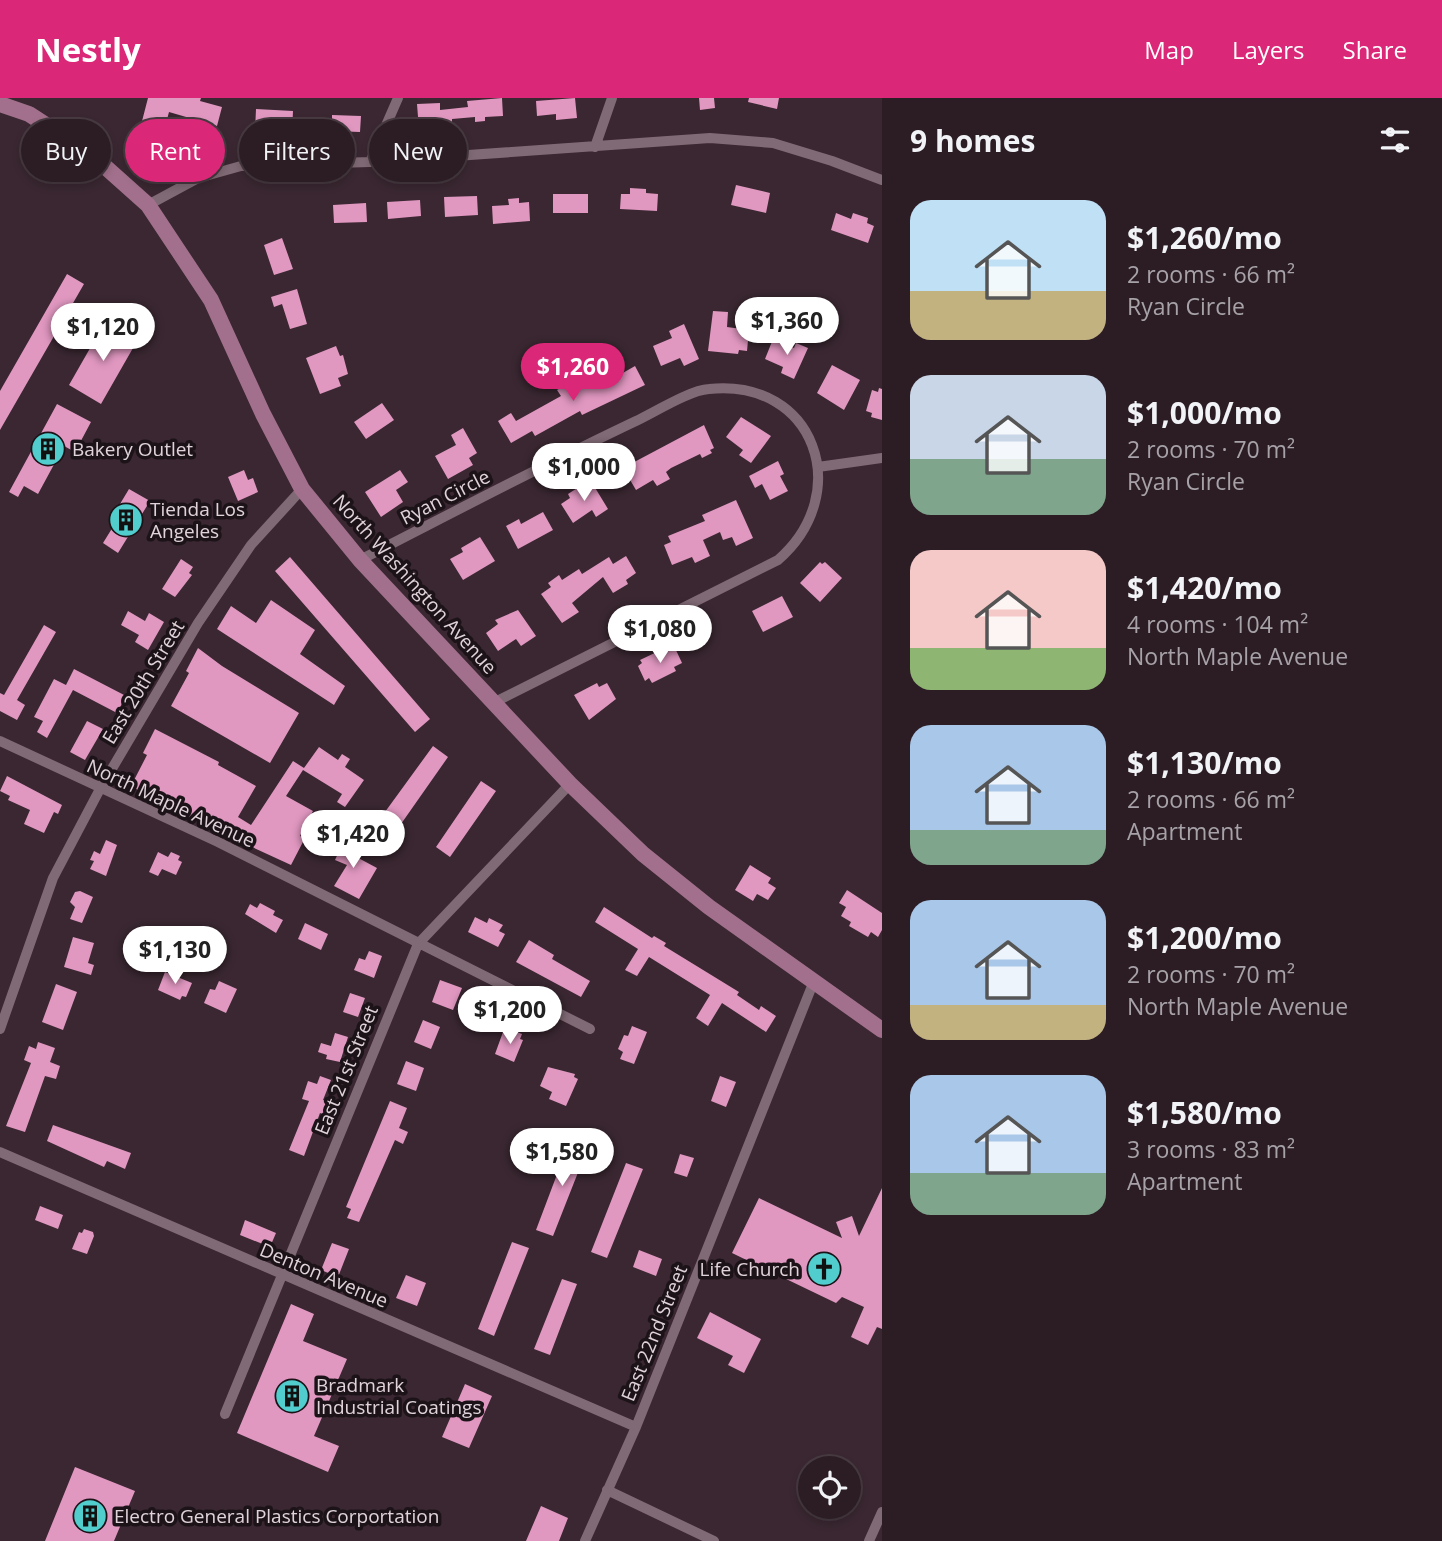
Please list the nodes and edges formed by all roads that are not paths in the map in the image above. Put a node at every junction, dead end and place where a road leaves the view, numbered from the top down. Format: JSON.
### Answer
{"nodes":[{"id":1,"x":398,"y":98,"type":"edge"},
{"id":2,"x":611,"y":98,"type":"edge"},
{"id":3,"x":0,"y":104,"type":"edge"},
{"id":4,"x":389,"y":119,"type":"edge"},
{"id":5,"x":595,"y":147,"type":"junction"},
{"id":6,"x":467,"y":156,"type":"edge"},
{"id":7,"x":369,"y":162,"type":"edge"},
{"id":8,"x":882,"y":180,"type":"edge"},
{"id":9,"x":148,"y":205,"type":"junction"},
{"id":10,"x":882,"y":458,"type":"edge"},
{"id":11,"x":818,"y":467,"type":"junction"},
{"id":12,"x":302,"y":489,"type":"junction"},
{"id":13,"x":360,"y":560,"type":"junction"},
{"id":14,"x":493,"y":703,"type":"junction"},
{"id":15,"x":0,"y":741,"type":"edge"},
{"id":16,"x":570,"y":785,"type":"junction"},
{"id":17,"x":100,"y":789,"type":"junction"},
{"id":18,"x":418,"y":944,"type":"junction"},
{"id":19,"x":814,"y":981,"type":"junction"},
{"id":20,"x":0,"y":1029,"type":"edge"},
{"id":21,"x":590,"y":1029,"type":"dead end"},
{"id":22,"x":882,"y":1030,"type":"edge"},
{"id":23,"x":0,"y":1152,"type":"edge"},
{"id":24,"x":282,"y":1276,"type":"junction"},
{"id":25,"x":225,"y":1415,"type":"dead end"},
{"id":26,"x":636,"y":1427,"type":"junction"},
{"id":27,"x":607,"y":1490,"type":"junction"},
{"id":28,"x":882,"y":1512,"type":"edge"},
{"id":29,"x":585,"y":1541,"type":"edge"},
{"id":30,"x":713,"y":1541,"type":"edge"},
{"id":31,"x":869,"y":1541,"type":"edge"}],
"edges":[{"from":1,"to":4,"type":"street"},
{"from":2,"to":5,"type":"street"},
{"from":3,"to":9,"type":"main road","name":"North Washington Avenue"},
{"from":5,"to":6,"type":"street"},
{"from":5,"to":8,"type":"street"},
{"from":7,"to":9,"type":"street"},
{"from":9,"to":12,"type":"main road","name":"North Washington Avenue"},
{"from":10,"to":11,"type":"street"},
{"from":11,"to":13,"type":"street","name":"Ryan Circle"},
{"from":11,"to":14,"type":"street","name":"Ryan Circle"},
{"from":12,"to":13,"type":"main road","name":"North Washington Avenue"},
{"from":12,"to":17,"type":"street","name":"East 20th Street"},
{"from":13,"to":14,"type":"main road","name":"North Washington Avenue"},
{"from":14,"to":16,"type":"main road","name":"North Washington Avenue"},
{"from":15,"to":17,"type":"street","name":"North Maple Avenue"},
{"from":16,"to":18,"type":"street","name":"East 21st Street"},
{"from":16,"to":19,"type":"main road","name":"North Washington Avenue"},
{"from":17,"to":18,"type":"street","name":"North Maple Avenue"},
{"from":17,"to":20,"type":"street","name":"East 20th Street"},
{"from":18,"to":21,"type":"street","name":"North Maple Avenue"},
{"from":18,"to":24,"type":"street","name":"East 21st Street"},
{"from":19,"to":22,"type":"main road","name":"North Washington Avenue"},
{"from":19,"to":26,"type":"street","name":"East 22nd Street"},
{"from":23,"to":24,"type":"street","name":"Denton Avenue"},
{"from":24,"to":25,"type":"street","name":"East 21st Street"},
{"from":24,"to":26,"type":"street","name":"Denton Avenue"},
{"from":26,"to":27,"type":"street","name":"East 22nd Street"},
{"from":27,"to":29,"type":"street","name":"East 22nd Street"},
{"from":27,"to":30,"type":"street"},
{"from":28,"to":31,"type":"street"}]}
